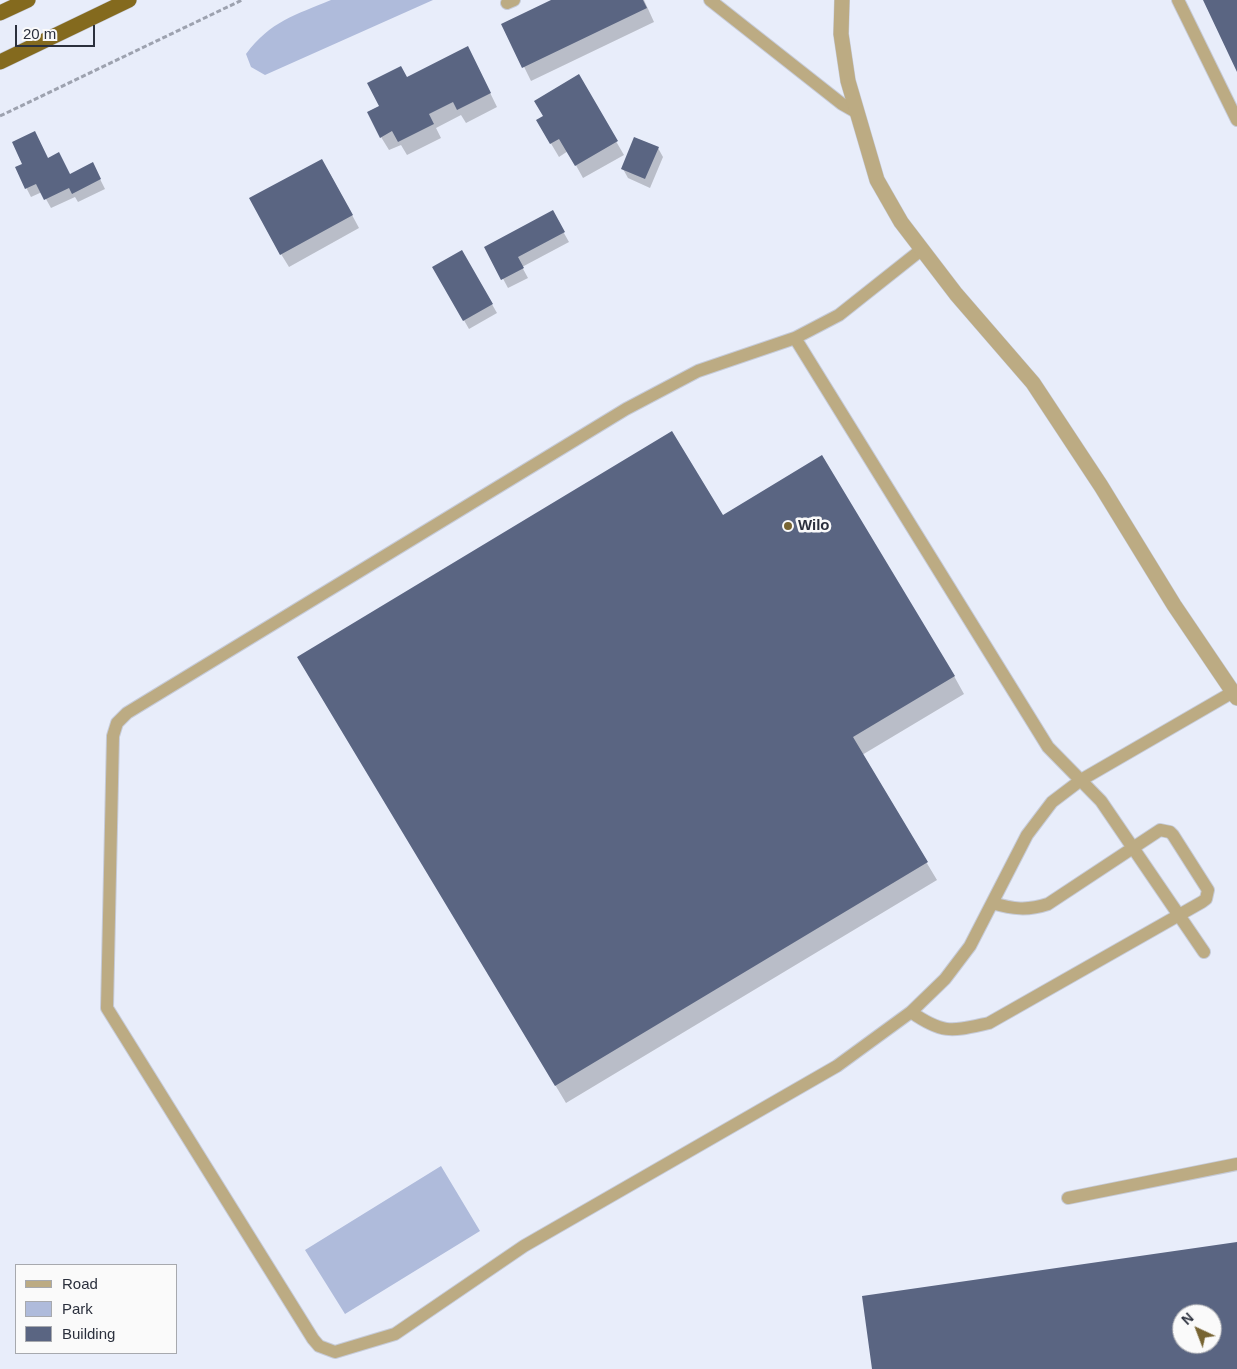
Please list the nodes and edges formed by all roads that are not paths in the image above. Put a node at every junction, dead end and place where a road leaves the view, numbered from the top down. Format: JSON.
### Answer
{"nodes":[{"id":1,"x":28,"y":0,"type":"edge"},
{"id":2,"x":129,"y":0,"type":"edge"},
{"id":3,"x":710,"y":0,"type":"edge"},
{"id":4,"x":842,"y":0,"type":"edge"},
{"id":5,"x":1178,"y":0,"type":"edge"},
{"id":6,"x":0,"y":14,"type":"edge"},
{"id":7,"x":0,"y":62,"type":"edge"},
{"id":8,"x":856,"y":112,"type":"junction"},
{"id":9,"x":1237,"y":120,"type":"edge"},
{"id":10,"x":921,"y":250,"type":"junction"},
{"id":11,"x":795,"y":338,"type":"junction"},
{"id":12,"x":1235,"y":695,"type":"edge"},
{"id":13,"x":1080,"y":780,"type":"junction"},
{"id":14,"x":1134,"y":849,"type":"junction"},
{"id":15,"x":992,"y":903,"type":"junction"},
{"id":16,"x":1179,"y":914,"type":"junction"},
{"id":17,"x":1204,"y":952,"type":"dead end"},
{"id":18,"x":912,"y":1012,"type":"junction"},
{"id":19,"x":1237,"y":1164,"type":"edge"},
{"id":20,"x":1068,"y":1198,"type":"dead end"}],
"edges":[{"from":1,"to":6,"type":"highway"},
{"from":2,"to":7,"type":"highway"},
{"from":3,"to":8,"type":"lane"},
{"from":4,"to":8,"type":"street"},
{"from":5,"to":9,"type":"lane"},
{"from":8,"to":10,"type":"street"},
{"from":10,"to":11,"type":"lane"},
{"from":10,"to":12,"type":"street"},
{"from":11,"to":13,"type":"lane"},
{"from":11,"to":18,"type":"lane"},
{"from":12,"to":13,"type":"lane"},
{"from":13,"to":14,"type":"lane"},
{"from":13,"to":15,"type":"lane"},
{"from":14,"to":15,"type":"lane"},
{"from":14,"to":16,"type":"lane"},
{"from":14,"to":16,"type":"lane"},
{"from":15,"to":18,"type":"lane"},
{"from":16,"to":17,"type":"lane"},
{"from":16,"to":18,"type":"lane"},
{"from":19,"to":20,"type":"lane"}]}
